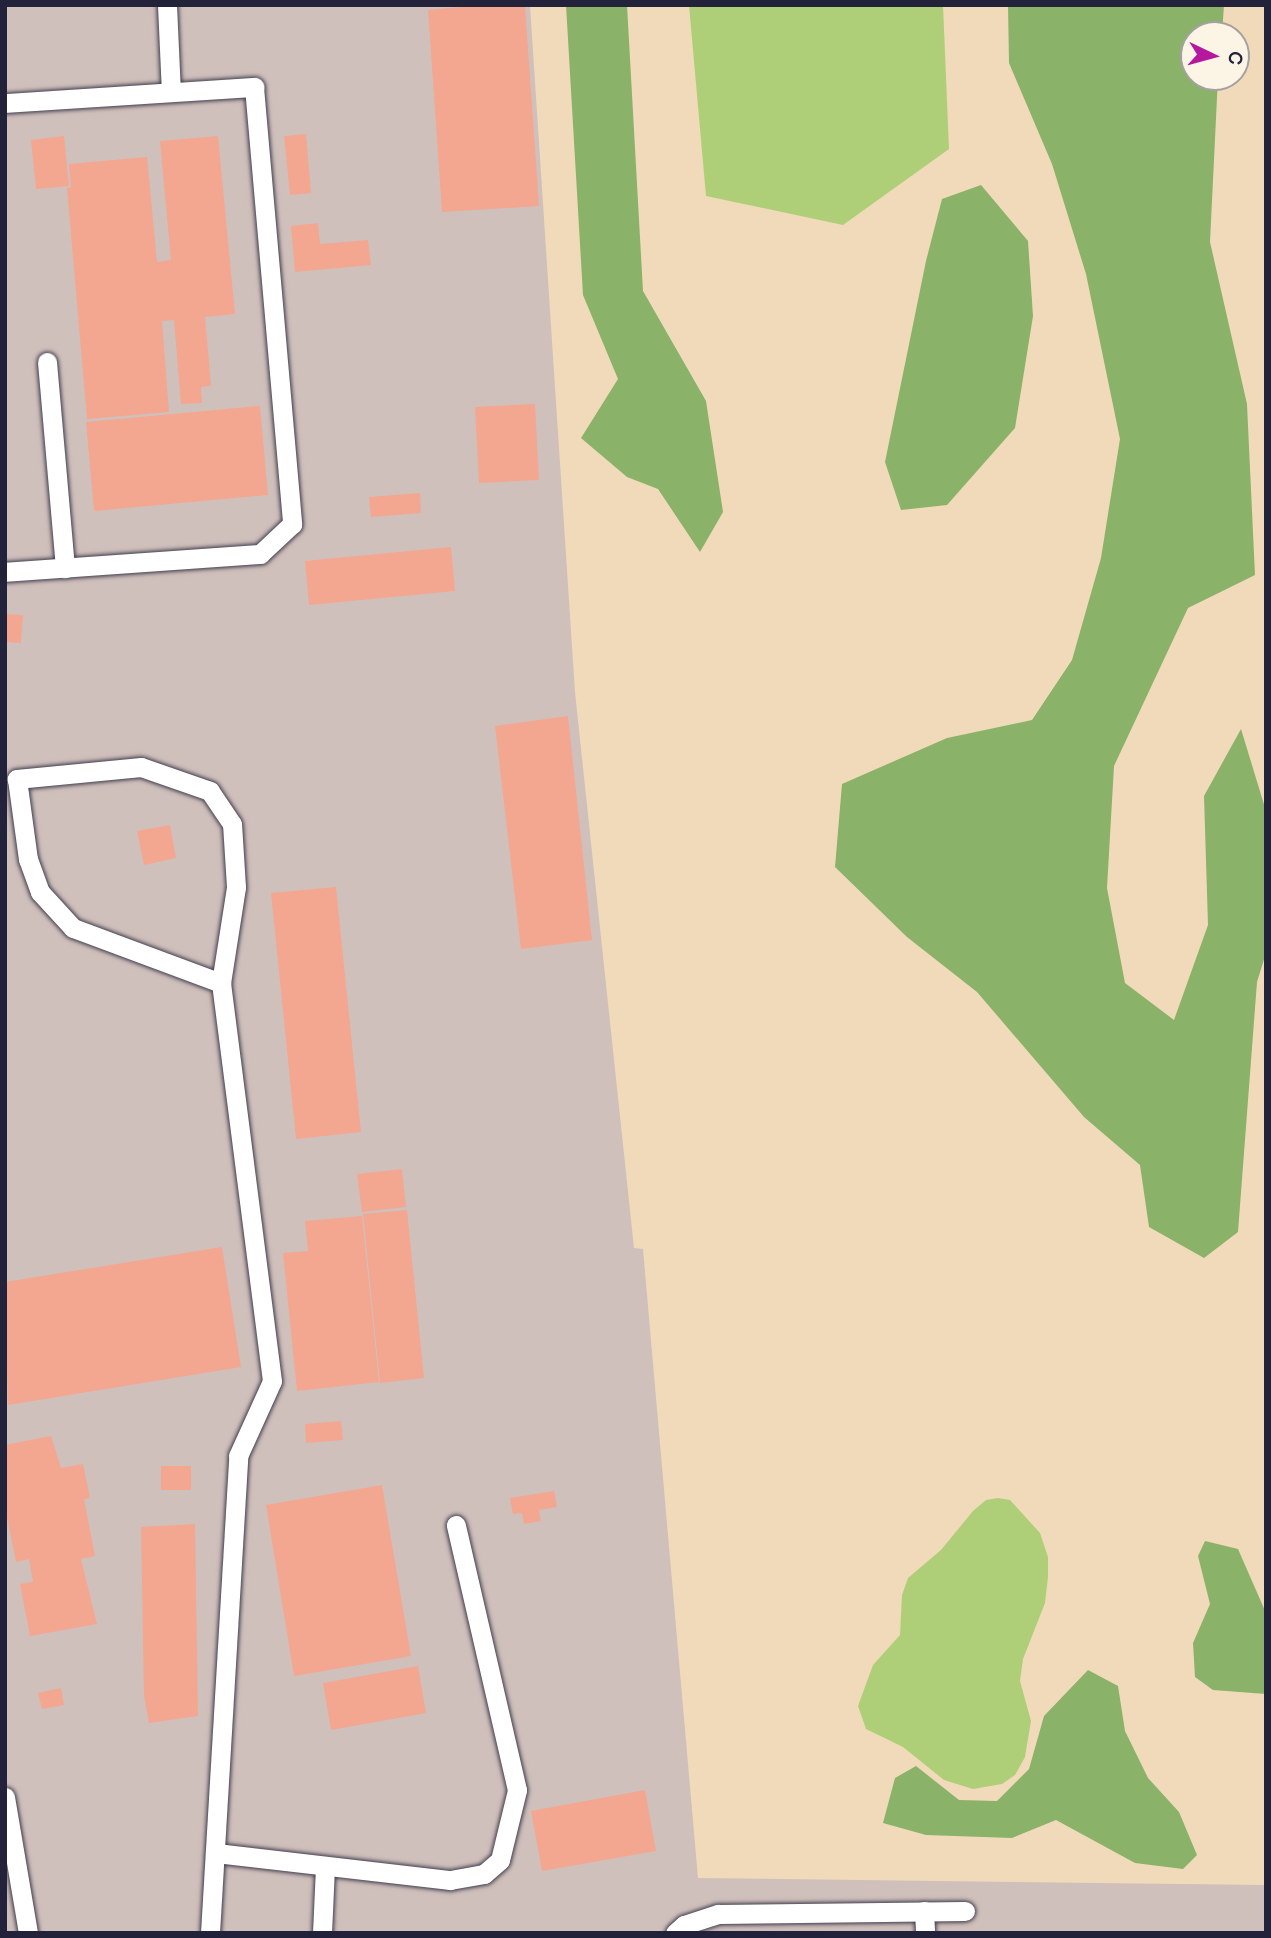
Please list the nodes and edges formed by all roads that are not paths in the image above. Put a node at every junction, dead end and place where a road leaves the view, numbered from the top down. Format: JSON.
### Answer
{"nodes":[{"id":1,"x":167,"y":5,"type":"edge"},
{"id":2,"x":172,"y":92,"type":"junction"},
{"id":3,"x":5,"y":103,"type":"edge"},
{"id":4,"x":47,"y":362,"type":"dead end"},
{"id":5,"x":65,"y":568,"type":"junction"},
{"id":6,"x":5,"y":572,"type":"edge"},
{"id":7,"x":11,"y":776,"type":"edge"},
{"id":8,"x":221,"y":983,"type":"junction"},
{"id":9,"x":456,"y":1525,"type":"dead end"},
{"id":10,"x":5,"y":1797,"type":"edge"},
{"id":11,"x":216,"y":1853,"type":"junction"},
{"id":12,"x":325,"y":1866,"type":"junction"},
{"id":13,"x":965,"y":1911,"type":"dead end"},
{"id":14,"x":925,"y":1912,"type":"junction"},
{"id":15,"x":28,"y":1933,"type":"edge"},
{"id":16,"x":210,"y":1933,"type":"edge"},
{"id":17,"x":322,"y":1933,"type":"edge"},
{"id":18,"x":675,"y":1933,"type":"edge"},
{"id":19,"x":925,"y":1933,"type":"edge"}],
"edges":[{"from":1,"to":2,"type":"lane"},
{"from":2,"to":3,"type":"lane"},
{"from":2,"to":5,"type":"lane"},
{"from":4,"to":5,"type":"lane"},
{"from":5,"to":6,"type":"lane"},
{"from":7,"to":8,"type":"lane"},
{"from":7,"to":8,"type":"lane"},
{"from":8,"to":11,"type":"lane"},
{"from":9,"to":12,"type":"lane"},
{"from":10,"to":15,"type":"lane"},
{"from":11,"to":12,"type":"lane"},
{"from":11,"to":16,"type":"lane"},
{"from":12,"to":17,"type":"lane"},
{"from":13,"to":14,"type":"lane"},
{"from":14,"to":18,"type":"lane"},
{"from":14,"to":19,"type":"lane"}]}
